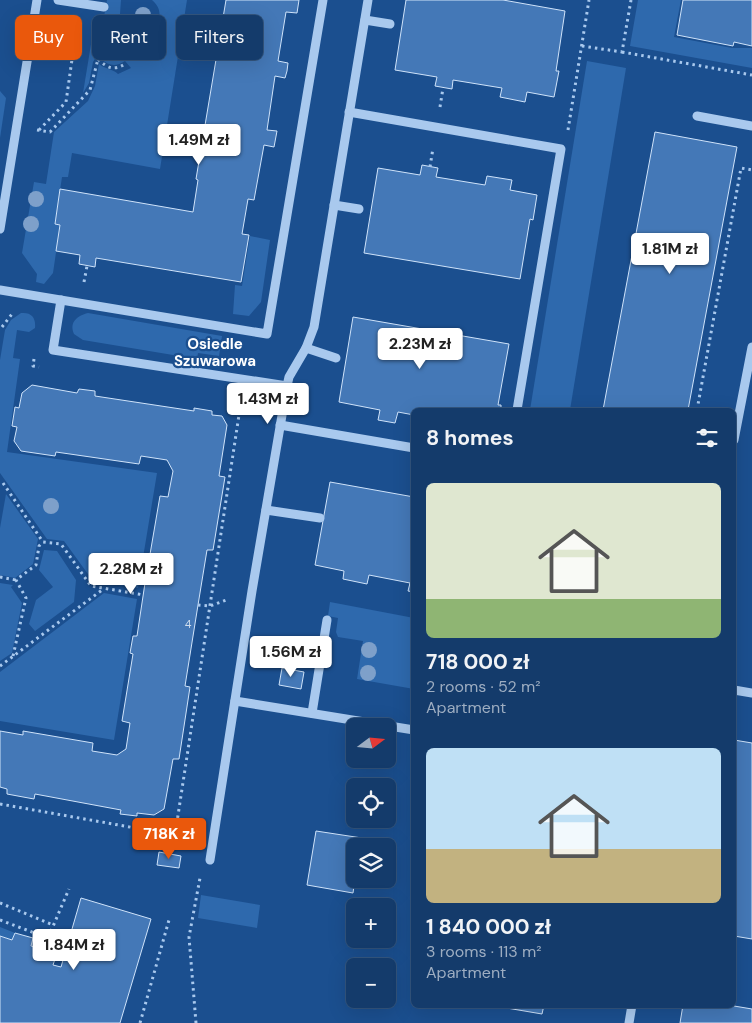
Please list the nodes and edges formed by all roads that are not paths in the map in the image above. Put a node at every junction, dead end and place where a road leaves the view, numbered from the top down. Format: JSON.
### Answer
{"nodes":[{"id":1,"x":37,"y":0,"type":"edge"},
{"id":2,"x":58,"y":0,"type":"edge"},
{"id":3,"x":323,"y":0,"type":"edge"},
{"id":4,"x":368,"y":0,"type":"edge"},
{"id":5,"x":104,"y":7,"type":"dead end"},
{"id":6,"x":365,"y":20,"type":"junction"},
{"id":7,"x":390,"y":24,"type":"dead end"},
{"id":8,"x":350,"y":112,"type":"junction"},
{"id":9,"x":697,"y":116,"type":"dead end"},
{"id":10,"x":752,"y":126,"type":"edge"},
{"id":11,"x":334,"y":205,"type":"junction"},
{"id":12,"x":359,"y":209,"type":"dead end"},
{"id":13,"x":0,"y":229,"type":"edge"},
{"id":14,"x":0,"y":290,"type":"edge"},
{"id":15,"x":62,"y":300,"type":"junction"},
{"id":16,"x":752,"y":347,"type":"edge"},
{"id":17,"x":306,"y":348,"type":"junction"},
{"id":18,"x":336,"y":358,"type":"dead end"},
{"id":19,"x":287,"y":386,"type":"junction"},
{"id":20,"x":517,"y":408,"type":"edge"},
{"id":21,"x":280,"y":425,"type":"junction"},
{"id":22,"x":736,"y":430,"type":"edge"},
{"id":23,"x":411,"y":447,"type":"edge"},
{"id":24,"x":266,"y":510,"type":"junction"},
{"id":25,"x":320,"y":518,"type":"dead end"},
{"id":26,"x":327,"y":620,"type":"dead end"},
{"id":27,"x":736,"y":690,"type":"edge"},
{"id":28,"x":752,"y":693,"type":"edge"},
{"id":29,"x":235,"y":701,"type":"junction"},
{"id":30,"x":312,"y":713,"type":"junction"},
{"id":31,"x":411,"y":730,"type":"edge"},
{"id":32,"x":210,"y":860,"type":"road end"},
{"id":33,"x":632,"y":1008,"type":"edge"},
{"id":34,"x":629,"y":1023,"type":"edge"}],
"edges":[{"from":1,"to":13,"type":"street"},
{"from":2,"to":5,"type":"street"},
{"from":3,"to":15,"type":"street"},
{"from":4,"to":6,"type":"street"},
{"from":6,"to":7,"type":"street"},
{"from":6,"to":8,"type":"street"},
{"from":8,"to":11,"type":"street"},
{"from":8,"to":20,"type":"street"},
{"from":9,"to":10,"type":"street"},
{"from":11,"to":12,"type":"street"},
{"from":11,"to":17,"type":"street"},
{"from":14,"to":15,"type":"street"},
{"from":15,"to":19,"type":"street"},
{"from":16,"to":22,"type":"street"},
{"from":17,"to":18,"type":"street"},
{"from":17,"to":19,"type":"street"},
{"from":19,"to":21,"type":"street"},
{"from":21,"to":23,"type":"street"},
{"from":21,"to":24,"type":"street"},
{"from":24,"to":25,"type":"street"},
{"from":24,"to":29,"type":"street"},
{"from":26,"to":30,"type":"street"},
{"from":27,"to":28,"type":"street"},
{"from":29,"to":30,"type":"street"},
{"from":29,"to":32,"type":"street"},
{"from":30,"to":31,"type":"street"},
{"from":33,"to":34,"type":"street"}]}
